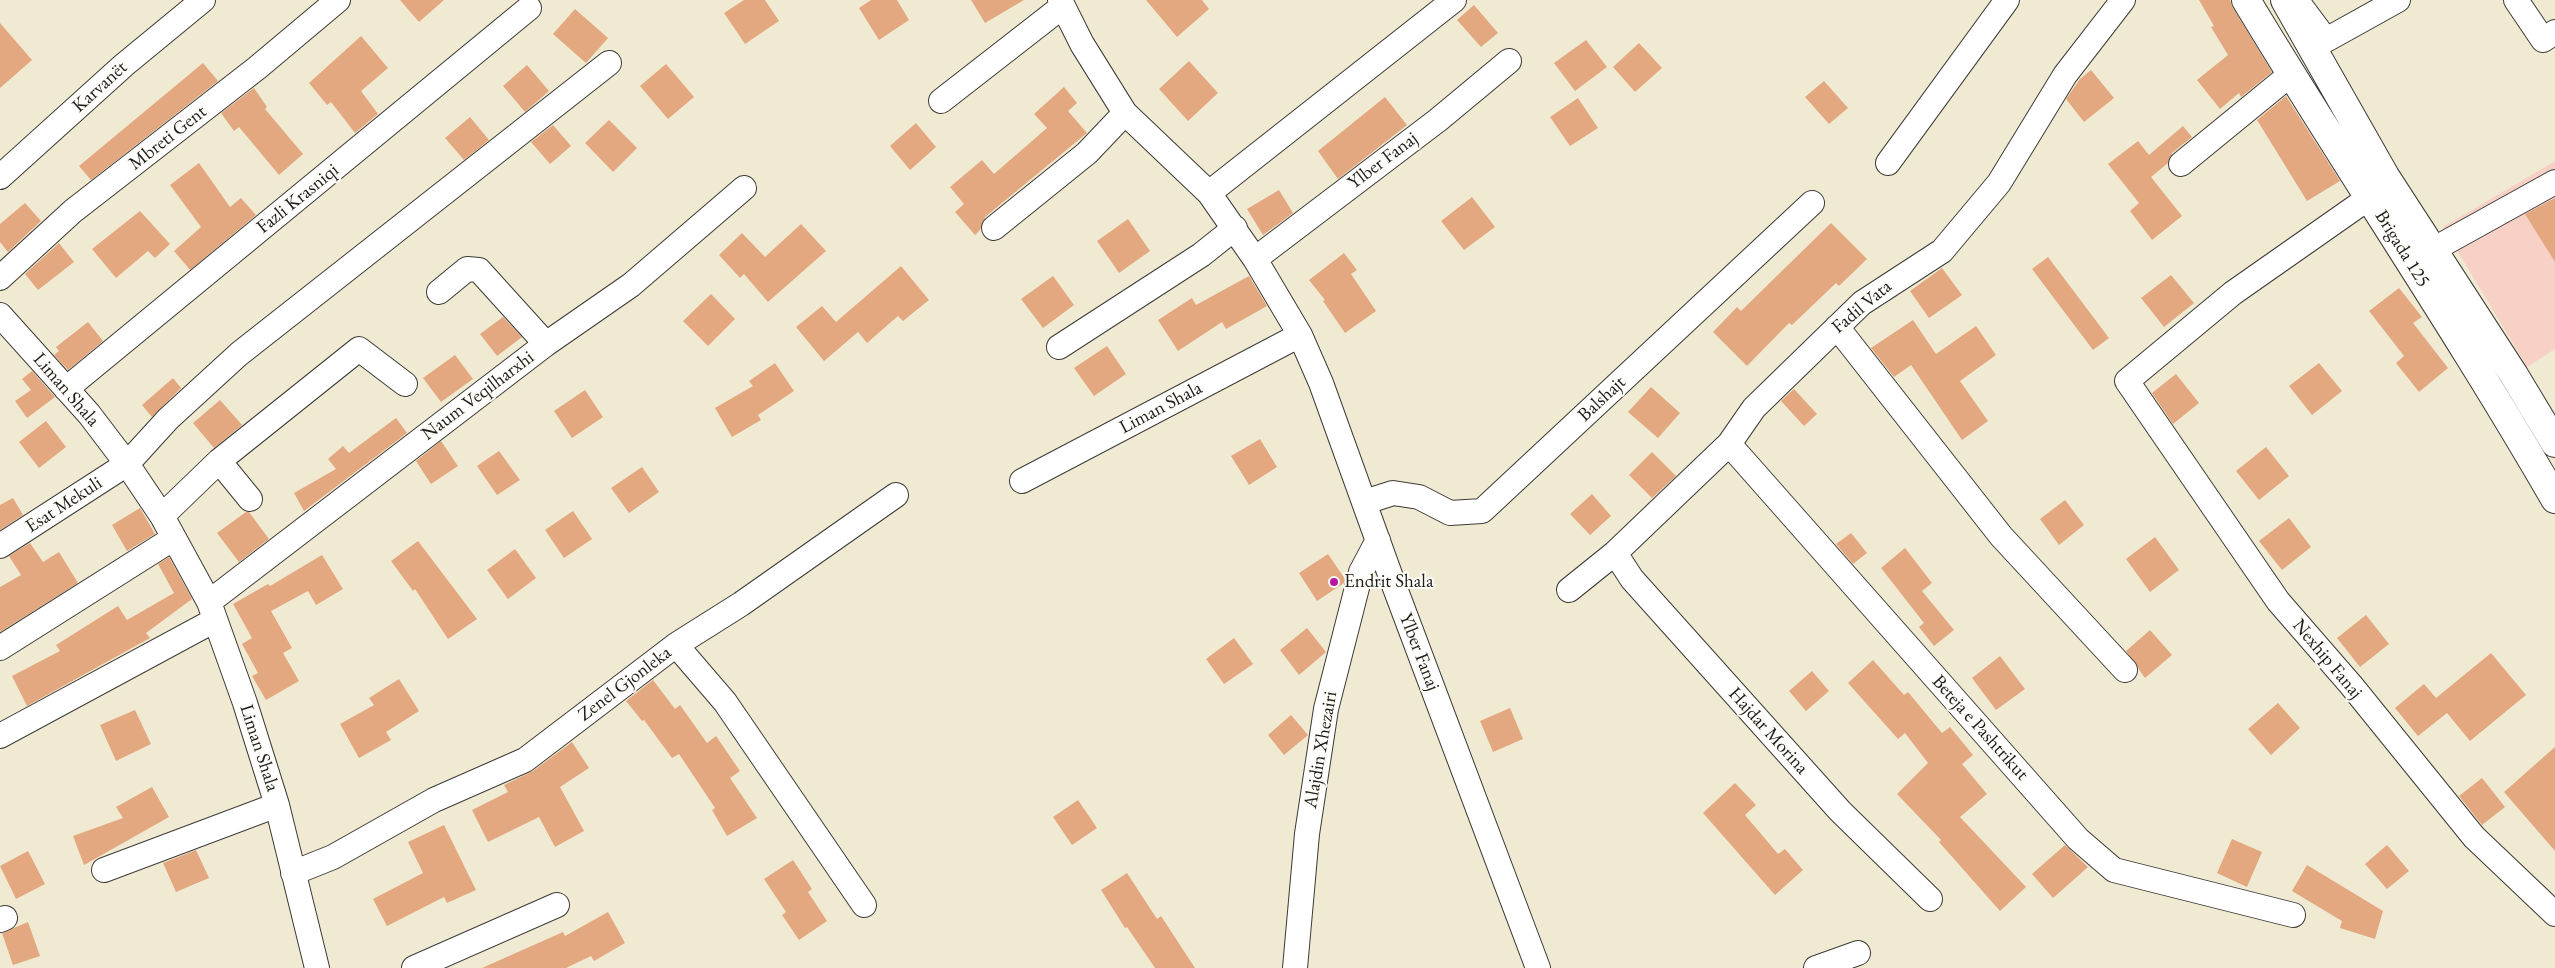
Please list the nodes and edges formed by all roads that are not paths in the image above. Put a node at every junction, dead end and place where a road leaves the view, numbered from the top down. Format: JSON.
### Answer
{"nodes":[{"id":1,"x":203,"y":0,"type":"edge"},
{"id":2,"x":338,"y":0,"type":"edge"},
{"id":3,"x":1454,"y":0,"type":"edge"},
{"id":4,"x":2007,"y":0,"type":"edge"},
{"id":5,"x":2123,"y":0,"type":"edge"},
{"id":6,"x":2246,"y":0,"type":"edge"},
{"id":7,"x":2285,"y":0,"type":"edge"},
{"id":8,"x":2296,"y":0,"type":"edge"},
{"id":9,"x":2398,"y":0,"type":"edge"},
{"id":10,"x":2516,"y":0,"type":"edge"},
{"id":11,"x":1062,"y":3,"type":"edge"},
{"id":12,"x":529,"y":8,"type":"dead end"},
{"id":13,"x":2555,"y":32,"type":"edge"},
{"id":14,"x":1509,"y":61,"type":"dead end"},
{"id":15,"x":609,"y":63,"type":"dead end"},
{"id":16,"x":2291,"y":74,"type":"junction"},
{"id":17,"x":941,"y":101,"type":"dead end"},
{"id":18,"x":1125,"y":114,"type":"junction"},
{"id":19,"x":1888,"y":163,"type":"dead end"},
{"id":20,"x":2181,"y":164,"type":"dead end"},
{"id":21,"x":0,"y":177,"type":"edge"},
{"id":22,"x":2555,"y":182,"type":"edge"},
{"id":23,"x":744,"y":188,"type":"dead end"},
{"id":24,"x":1209,"y":193,"type":"junction"},
{"id":25,"x":2370,"y":197,"type":"junction"},
{"id":26,"x":1812,"y":204,"type":"dead end"},
{"id":27,"x":994,"y":228,"type":"dead end"},
{"id":28,"x":1235,"y":228,"type":"junction"},
{"id":29,"x":2433,"y":249,"type":"junction"},
{"id":30,"x":1255,"y":259,"type":"junction"},
{"id":31,"x":2410,"y":263,"type":"junction"},
{"id":32,"x":0,"y":278,"type":"edge"},
{"id":33,"x":439,"y":292,"type":"dead end"},
{"id":34,"x":0,"y":316,"type":"edge"},
{"id":35,"x":1837,"y":327,"type":"junction"},
{"id":36,"x":1300,"y":335,"type":"junction"},
{"id":37,"x":546,"y":344,"type":"junction"},
{"id":38,"x":1059,"y":347,"type":"dead end"},
{"id":39,"x":405,"y":384,"type":"dead end"},
{"id":40,"x":66,"y":389,"type":"junction"},
{"id":41,"x":1729,"y":444,"type":"junction"},
{"id":42,"x":2555,"y":444,"type":"edge"},
{"id":43,"x":219,"y":461,"type":"junction"},
{"id":44,"x":127,"y":464,"type":"junction"},
{"id":45,"x":1022,"y":481,"type":"dead end"},
{"id":46,"x":896,"y":495,"type":"dead end"},
{"id":47,"x":250,"y":499,"type":"dead end"},
{"id":48,"x":2555,"y":499,"type":"edge"},
{"id":49,"x":1365,"y":502,"type":"junction"},
{"id":50,"x":162,"y":516,"type":"junction"},
{"id":51,"x":174,"y":538,"type":"junction"},
{"id":52,"x":1378,"y":540,"type":"junction"},
{"id":53,"x":0,"y":546,"type":"edge"},
{"id":54,"x":1615,"y":554,"type":"junction"},
{"id":55,"x":1569,"y":590,"type":"dead end"},
{"id":56,"x":212,"y":611,"type":"junction"},
{"id":57,"x":676,"y":645,"type":"junction"},
{"id":58,"x":0,"y":648,"type":"edge"},
{"id":59,"x":2125,"y":670,"type":"dead end"},
{"id":60,"x":0,"y":736,"type":"edge"},
{"id":61,"x":277,"y":805,"type":"junction"},
{"id":62,"x":104,"y":870,"type":"dead end"},
{"id":63,"x":293,"y":873,"type":"junction"},
{"id":64,"x":1930,"y":899,"type":"dead end"},
{"id":65,"x":557,"y":905,"type":"dead end"},
{"id":66,"x":864,"y":905,"type":"dead end"},
{"id":67,"x":2555,"y":914,"type":"edge"},
{"id":68,"x":2294,"y":915,"type":"dead end"},
{"id":69,"x":1858,"y":953,"type":"dead end"},
{"id":70,"x":317,"y":968,"type":"edge"},
{"id":71,"x":414,"y":968,"type":"edge"},
{"id":72,"x":1295,"y":968,"type":"edge"},
{"id":73,"x":1538,"y":968,"type":"edge"},
{"id":74,"x":1816,"y":968,"type":"edge"}],
"edges":[{"from":1,"to":21,"type":"street","name":"Karvanët"},
{"from":2,"to":32,"type":"street","name":"Mbreti Gent"},
{"from":3,"to":24,"type":"street"},
{"from":4,"to":19,"type":"street"},
{"from":5,"to":35,"type":"street","name":"Fadil Vata"},
{"from":6,"to":16,"type":"main road","name":"Brigada 125"},
{"from":7,"to":29,"type":"main road","name":"Brigada 125"},
{"from":8,"to":9,"type":"street"},
{"from":10,"to":13,"type":"street"},
{"from":11,"to":17,"type":"street"},
{"from":11,"to":18,"type":"street","name":"Ylber Fanaj"},
{"from":12,"to":40,"type":"street","name":"Fazli Krasniqi"},
{"from":14,"to":30,"type":"street","name":"Ylber Fanaj"},
{"from":15,"to":44,"type":"street","name":"Esat Mekuli"},
{"from":16,"to":20,"type":"street"},
{"from":16,"to":25,"type":"main road","name":"Brigada 125"},
{"from":18,"to":24,"type":"street","name":"Ylber Fanaj"},
{"from":18,"to":27,"type":"street"},
{"from":22,"to":29,"type":"street"},
{"from":23,"to":37,"type":"street","name":"Naum Veqilharxhi"},
{"from":24,"to":28,"type":"street","name":"Ylber Fanaj"},
{"from":25,"to":31,"type":"main road","name":"Brigada 125"},
{"from":25,"to":67,"type":"street","name":"Nexhip Fanaj"},
{"from":26,"to":49,"type":"street","name":"Balshajt"},
{"from":28,"to":30,"type":"street","name":"Ylber Fanaj"},
{"from":28,"to":38,"type":"street"},
{"from":29,"to":31,"type":"street"},
{"from":29,"to":42,"type":"main road","name":"Brigada 125"},
{"from":30,"to":36,"type":"street","name":"Ylber Fanaj"},
{"from":31,"to":48,"type":"main road","name":"Brigada 125"},
{"from":33,"to":37,"type":"street"},
{"from":34,"to":40,"type":"street","name":"Liman Shala"},
{"from":35,"to":41,"type":"street","name":"Fadil Vata"},
{"from":35,"to":59,"type":"street"},
{"from":36,"to":45,"type":"street","name":"Liman Shala"},
{"from":36,"to":49,"type":"street","name":"Ylber Fanaj"},
{"from":37,"to":56,"type":"street","name":"Naum Veqilharxhi"},
{"from":39,"to":43,"type":"street"},
{"from":40,"to":44,"type":"street","name":"Liman Shala"},
{"from":41,"to":54,"type":"street","name":"Fadil Vata"},
{"from":41,"to":68,"type":"street","name":"Beteja e Pashtrikut"},
{"from":43,"to":47,"type":"street"},
{"from":43,"to":50,"type":"street"},
{"from":44,"to":50,"type":"street","name":"Liman Shala"},
{"from":44,"to":53,"type":"street","name":"Esat Mekuli"},
{"from":46,"to":57,"type":"street"},
{"from":49,"to":52,"type":"street","name":"Ylber Fanaj"},
{"from":50,"to":51,"type":"street","name":"Liman Shala"},
{"from":51,"to":56,"type":"street","name":"Liman Shala"},
{"from":51,"to":58,"type":"street"},
{"from":52,"to":72,"type":"street","name":"Alajdin Xhezairi"},
{"from":52,"to":73,"type":"street","name":"Ylber Fanaj"},
{"from":54,"to":55,"type":"street","name":"Fadil Vata"},
{"from":54,"to":64,"type":"street","name":"Hajdar Morina"},
{"from":56,"to":60,"type":"street","name":"Naum Veqilharxhi"},
{"from":56,"to":61,"type":"street","name":"Liman Shala"},
{"from":57,"to":63,"type":"street","name":"Zenel Gjonleka"},
{"from":57,"to":66,"type":"street","name":"Zenel Gjonleka"},
{"from":61,"to":62,"type":"street"},
{"from":61,"to":63,"type":"street","name":"Liman Shala"},
{"from":63,"to":70,"type":"street","name":"Liman Shala"},
{"from":65,"to":71,"type":"street"},
{"from":69,"to":74,"type":"street"}]}
